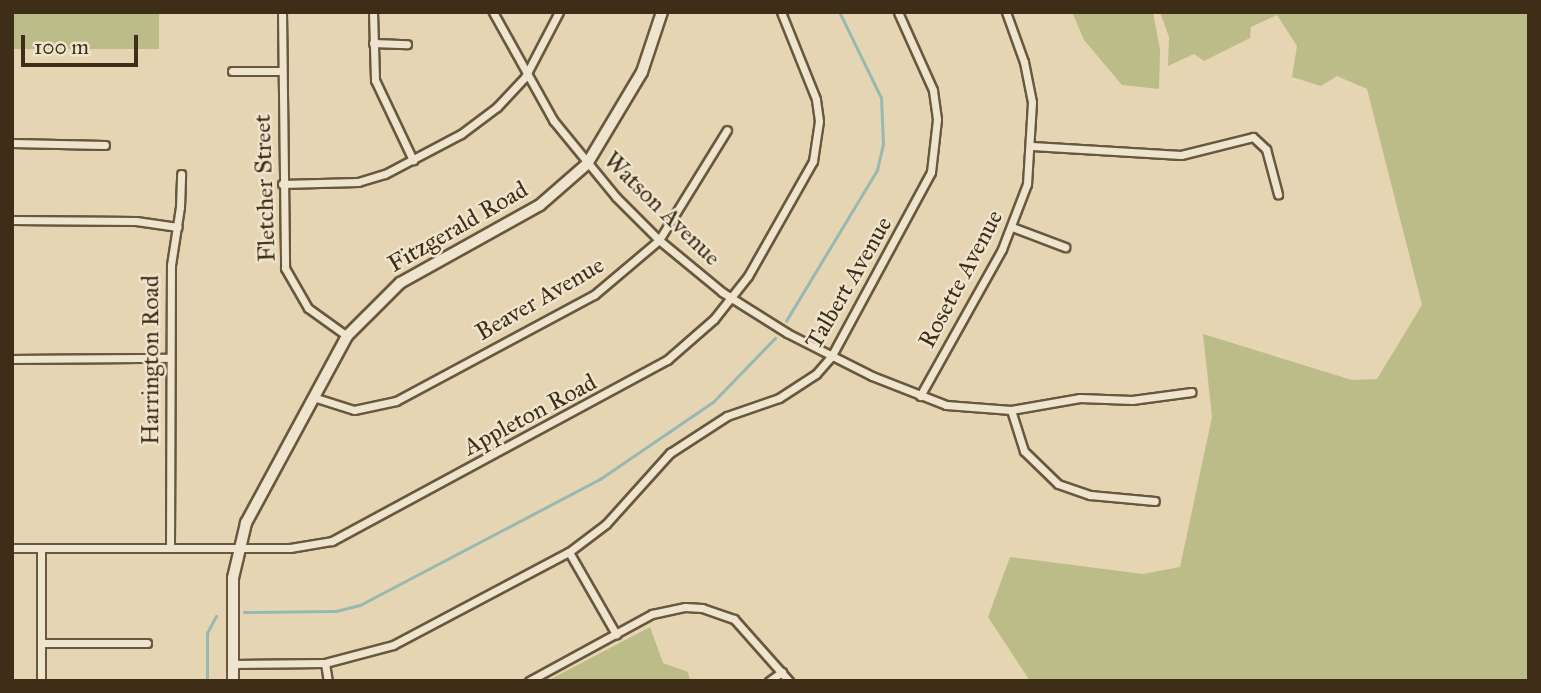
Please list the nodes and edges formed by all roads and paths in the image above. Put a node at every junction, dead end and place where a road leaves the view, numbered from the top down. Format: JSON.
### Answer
{"nodes":[{"id":1,"x":282,"y":12,"type":"edge"},
{"id":2,"x":373,"y":12,"type":"edge"},
{"id":3,"x":493,"y":12,"type":"edge"},
{"id":4,"x":559,"y":12,"type":"edge"},
{"id":5,"x":662,"y":12,"type":"edge"},
{"id":6,"x":781,"y":12,"type":"edge"},
{"id":7,"x":898,"y":12,"type":"edge"},
{"id":8,"x":1006,"y":12,"type":"edge"},
{"id":9,"x":373,"y":43,"type":"junction"},
{"id":10,"x":407,"y":44,"type":"dead end"},
{"id":11,"x":232,"y":71,"type":"dead end"},
{"id":12,"x":282,"y":71,"type":"junction"},
{"id":13,"x":525,"y":77,"type":"junction"},
{"id":14,"x":727,"y":130,"type":"dead end"},
{"id":15,"x":12,"y":143,"type":"edge"},
{"id":16,"x":105,"y":145,"type":"dead end"},
{"id":17,"x":1032,"y":146,"type":"junction"},
{"id":18,"x":413,"y":160,"type":"junction"},
{"id":19,"x":587,"y":164,"type":"junction"},
{"id":20,"x":181,"y":174,"type":"dead end"},
{"id":21,"x":282,"y":184,"type":"junction"},
{"id":22,"x":1278,"y":194,"type":"dead end"},
{"id":23,"x":12,"y":220,"type":"edge"},
{"id":24,"x":178,"y":227,"type":"junction"},
{"id":25,"x":1012,"y":227,"type":"junction"},
{"id":26,"x":659,"y":240,"type":"junction"},
{"id":27,"x":1065,"y":247,"type":"dead end"},
{"id":28,"x":731,"y":299,"type":"junction"},
{"id":29,"x":347,"y":336,"type":"junction"},
{"id":30,"x":831,"y":357,"type":"junction"},
{"id":31,"x":170,"y":358,"type":"junction"},
{"id":32,"x":12,"y":359,"type":"edge"},
{"id":33,"x":1191,"y":392,"type":"dead end"},
{"id":34,"x":920,"y":396,"type":"junction"},
{"id":35,"x":313,"y":397,"type":"junction"},
{"id":36,"x":1011,"y":410,"type":"junction"},
{"id":37,"x":1155,"y":501,"type":"dead end"},
{"id":38,"x":12,"y":548,"type":"edge"},
{"id":39,"x":41,"y":548,"type":"junction"},
{"id":40,"x":170,"y":548,"type":"junction"},
{"id":41,"x":238,"y":548,"type":"junction"},
{"id":42,"x":569,"y":552,"type":"junction"},
{"id":43,"x":616,"y":634,"type":"junction"},
{"id":44,"x":41,"y":643,"type":"junction"},
{"id":45,"x":147,"y":643,"type":"dead end"},
{"id":46,"x":325,"y":663,"type":"junction"},
{"id":47,"x":233,"y":664,"type":"junction"},
{"id":48,"x":782,"y":672,"type":"junction"},
{"id":49,"x":788,"y":680,"type":"edge"},
{"id":50,"x":41,"y":681,"type":"edge"},
{"id":51,"x":233,"y":681,"type":"edge"},
{"id":52,"x":328,"y":681,"type":"edge"},
{"id":53,"x":529,"y":681,"type":"edge"},
{"id":54,"x":769,"y":681,"type":"edge"}],
"edges":[{"from":1,"to":12,"type":"street","name":"Fletcher Street"},
{"from":2,"to":9,"type":"street"},
{"from":3,"to":13,"type":"street","name":"Watson Avenue"},
{"from":4,"to":13,"type":"street"},
{"from":5,"to":19,"type":"main road","name":"Fitzgerald Road"},
{"from":6,"to":28,"type":"street","name":"Appleton Road"},
{"from":7,"to":30,"type":"street","name":"Talbert Avenue"},
{"from":8,"to":17,"type":"street","name":"Rosette Avenue"},
{"from":9,"to":10,"type":"street"},
{"from":9,"to":18,"type":"street"},
{"from":11,"to":12,"type":"street"},
{"from":12,"to":21,"type":"street","name":"Fletcher Street"},
{"from":13,"to":18,"type":"street"},
{"from":13,"to":19,"type":"street","name":"Watson Avenue"},
{"from":14,"to":26,"type":"street","name":"Beaver Avenue"},
{"from":15,"to":16,"type":"street"},
{"from":17,"to":22,"type":"street"},
{"from":17,"to":25,"type":"street","name":"Rosette Avenue"},
{"from":18,"to":21,"type":"street"},
{"from":19,"to":26,"type":"street","name":"Watson Avenue"},
{"from":19,"to":29,"type":"main road","name":"Fitzgerald Road"},
{"from":20,"to":24,"type":"street","name":"Harrington Road"},
{"from":21,"to":29,"type":"street","name":"Fletcher Street"},
{"from":23,"to":24,"type":"street"},
{"from":24,"to":31,"type":"street","name":"Harrington Road"},
{"from":25,"to":27,"type":"street"},
{"from":25,"to":34,"type":"street","name":"Rosette Avenue"},
{"from":26,"to":28,"type":"street","name":"Watson Avenue"},
{"from":26,"to":35,"type":"street","name":"Beaver Avenue"},
{"from":28,"to":30,"type":"street","name":"Watson Avenue"},
{"from":28,"to":41,"type":"street","name":"Appleton Road"},
{"from":29,"to":35,"type":"main road","name":"Fitzgerald Road"},
{"from":30,"to":34,"type":"street","name":"Watson Avenue"},
{"from":30,"to":42,"type":"street","name":"Talbert Avenue"},
{"from":31,"to":32,"type":"street"},
{"from":31,"to":40,"type":"street","name":"Harrington Road"},
{"from":33,"to":36,"type":"street","name":"Watson Avenue"},
{"from":34,"to":36,"type":"street","name":"Watson Avenue"},
{"from":35,"to":41,"type":"main road","name":"Fitzgerald Road"},
{"from":36,"to":37,"type":"street"},
{"from":38,"to":39,"type":"street","name":"Appleton Road"},
{"from":39,"to":40,"type":"street","name":"Appleton Road"},
{"from":39,"to":44,"type":"street"},
{"from":40,"to":41,"type":"street","name":"Appleton Road"},
{"from":41,"to":47,"type":"main road","name":"Fitzgerald Road"},
{"from":42,"to":43,"type":"street"},
{"from":42,"to":46,"type":"street","name":"Talbert Avenue"},
{"from":43,"to":48,"type":"street"},
{"from":43,"to":53,"type":"street"},
{"from":44,"to":45,"type":"street"},
{"from":44,"to":50,"type":"street"},
{"from":46,"to":47,"type":"street","name":"Talbert Avenue"},
{"from":46,"to":52,"type":"street"},
{"from":47,"to":51,"type":"main road","name":"Fitzgerald Road"},
{"from":48,"to":49,"type":"street"},
{"from":48,"to":54,"type":"street"}]}
